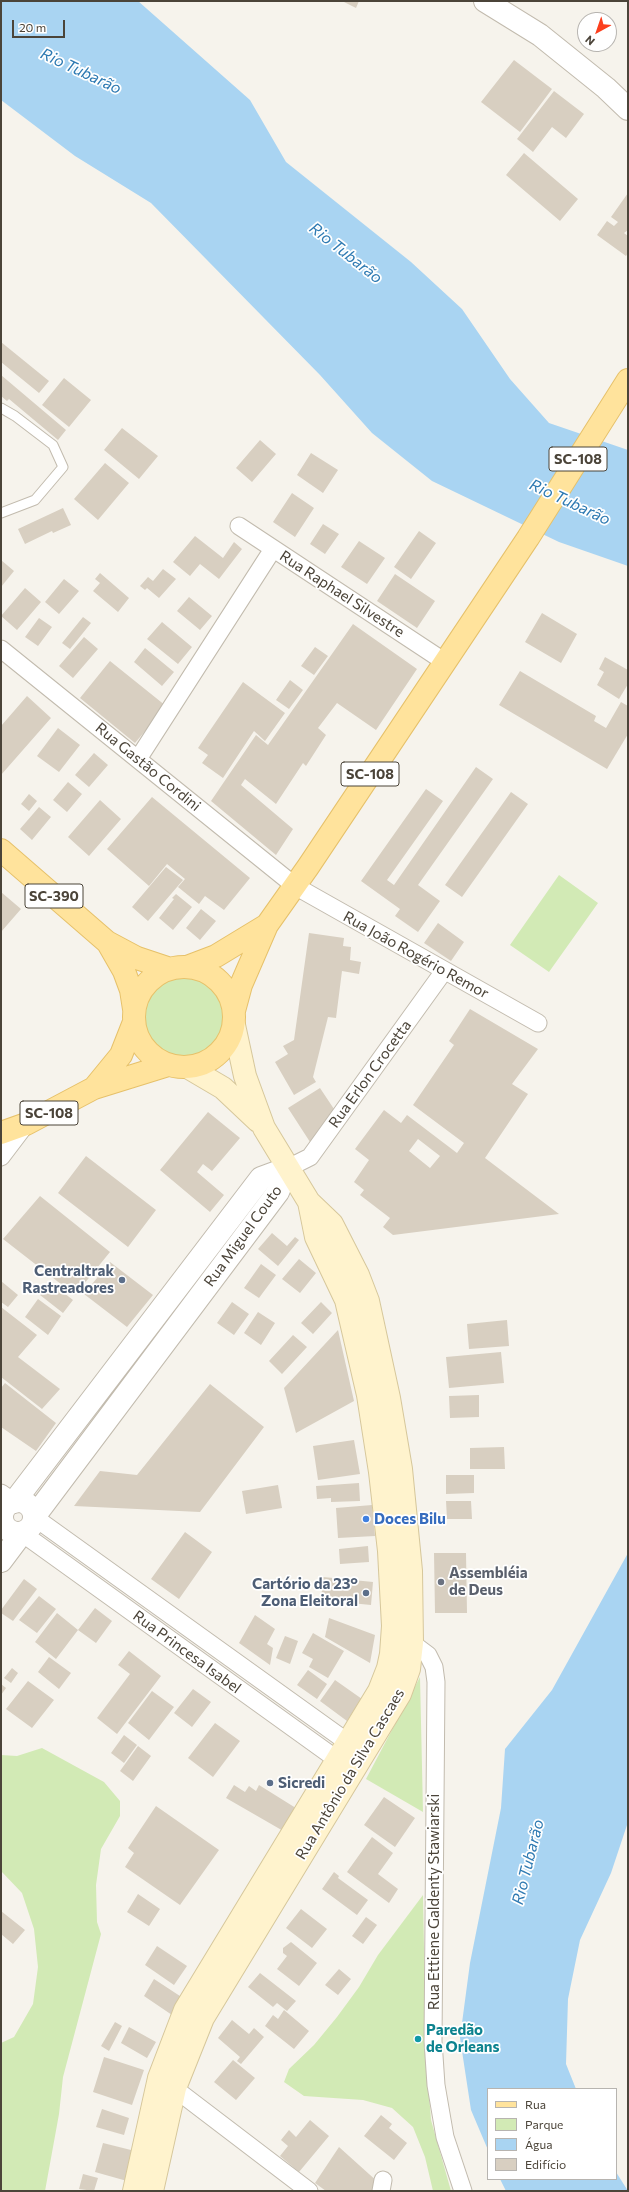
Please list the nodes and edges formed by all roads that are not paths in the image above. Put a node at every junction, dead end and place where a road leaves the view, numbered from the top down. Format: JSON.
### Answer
{"nodes":[{"id":1,"x":485,"y":1,"type":"edge"},
{"id":2,"x":628,"y":109,"type":"edge"},
{"id":3,"x":628,"y":380,"type":"edge"},
{"id":4,"x":1,"y":408,"type":"edge"},
{"id":5,"x":1,"y":513,"type":"edge"},
{"id":6,"x":239,"y":526,"type":"dead end"},
{"id":7,"x":273,"y":549,"type":"junction"},
{"id":8,"x":1,"y":648,"type":"edge"},
{"id":9,"x":445,"y":662,"type":"junction"},
{"id":10,"x":138,"y":759,"type":"junction"},
{"id":11,"x":1,"y":850,"type":"edge"},
{"id":12,"x":296,"y":886,"type":"junction"},
{"id":13,"x":267,"y":925,"type":"junction"},
{"id":14,"x":107,"y":942,"type":"junction"},
{"id":15,"x":178,"y":968,"type":"junction"},
{"id":16,"x":444,"y":971,"type":"junction"},
{"id":17,"x":134,"y":1015,"type":"junction"},
{"id":18,"x":234,"y":1018,"type":"junction"},
{"id":19,"x":538,"y":1023,"type":"dead end"},
{"id":20,"x":178,"y":1066,"type":"junction"},
{"id":21,"x":94,"y":1088,"type":"junction"},
{"id":22,"x":26,"y":1124,"type":"junction"},
{"id":23,"x":264,"y":1128,"type":"junction"},
{"id":24,"x":1,"y":1133,"type":"edge"},
{"id":25,"x":1,"y":1156,"type":"edge"},
{"id":26,"x":288,"y":1168,"type":"junction"},
{"id":27,"x":123,"y":1359,"type":"junction"},
{"id":28,"x":141,"y":1374,"type":"junction"},
{"id":29,"x":66,"y":1434,"type":"junction"},
{"id":30,"x":86,"y":1448,"type":"junction"},
{"id":31,"x":4,"y":1511,"type":"edge"},
{"id":32,"x":28,"y":1525,"type":"junction"},
{"id":33,"x":1,"y":1561,"type":"edge"},
{"id":34,"x":156,"y":1605,"type":"junction"},
{"id":35,"x":144,"y":1621,"type":"junction"},
{"id":36,"x":403,"y":1642,"type":"junction"},
{"id":37,"x":350,"y":1757,"type":"junction"},
{"id":38,"x":167,"y":2083,"type":"junction"},
{"id":39,"x":134,"y":2191,"type":"edge"},
{"id":40,"x":152,"y":2191,"type":"edge"},
{"id":41,"x":309,"y":2191,"type":"edge"},
{"id":42,"x":463,"y":2191,"type":"edge"}],
"edges":[{"from":1,"to":2,"type":"street"},
{"from":3,"to":9,"type":"main road","number":"SC-108"},
{"from":4,"to":5,"type":"lane"},
{"from":6,"to":7,"type":"street","name":"Rua Raphael Silvestre"},
{"from":7,"to":9,"type":"street","name":"Rua Raphael Silvestre"},
{"from":7,"to":10,"type":"street"},
{"from":8,"to":10,"type":"street","name":"Rua Gastão Cordini"},
{"from":9,"to":12,"type":"main road","number":"SC-108"},
{"from":10,"to":12,"type":"street","name":"Rua Gastão Cordini"},
{"from":11,"to":14,"type":"main road","number":"SC-390"},
{"from":12,"to":13,"type":"main road","number":"SC-108"},
{"from":12,"to":16,"type":"street","name":"Rua João Rogério Remor"},
{"from":13,"to":15,"type":"main road","number":"SC-108"},
{"from":13,"to":18,"type":"main road","number":"SC-108"},
{"from":14,"to":15,"type":"main road","number":"SC-390"},
{"from":14,"to":17,"type":"main road","number":"SC-390"},
{"from":15,"to":17,"type":"main road"},
{"from":15,"to":18,"type":"main road"},
{"from":16,"to":19,"type":"street","name":"Rua João Rogério Remor"},
{"from":16,"to":26,"type":"street","name":"Rua Erlon Crocetta"},
{"from":17,"to":20,"type":"main road"},
{"from":17,"to":21,"type":"main road","number":"SC-108"},
{"from":18,"to":20,"type":"main road"},
{"from":18,"to":23,"type":"main road","name":"Rua Antônio da Silva Cascaes"},
{"from":20,"to":21,"type":"main road","number":"SC-108"},
{"from":20,"to":23,"type":"main road","name":"Rua Antônio da Silva Cascaes"},
{"from":21,"to":22,"type":"main road","number":"SC-108"},
{"from":22,"to":24,"type":"main road","number":"SC-108"},
{"from":22,"to":25,"type":"street"},
{"from":23,"to":26,"type":"main road","name":"Rua Antônio da Silva Cascaes"},
{"from":26,"to":27,"type":"street","name":"Rua Miguel Couto"},
{"from":26,"to":28,"type":"street","name":"Rua Miguel Couto"},
{"from":26,"to":36,"type":"main road","name":"Rua Antônio da Silva Cascaes"},
{"from":27,"to":28,"type":"street"},
{"from":27,"to":29,"type":"street","name":"Rua Miguel Couto"},
{"from":28,"to":30,"type":"street","name":"Rua Miguel Couto"},
{"from":29,"to":30,"type":"street"},
{"from":29,"to":31,"type":"street","name":"Rua Miguel Couto"},
{"from":30,"to":32,"type":"street","name":"Rua Miguel Couto"},
{"from":31,"to":32,"type":"street"},
{"from":32,"to":33,"type":"street","name":"Rua Miguel Couto"},
{"from":32,"to":34,"type":"street","name":"Rua Princesa Isabel"},
{"from":32,"to":35,"type":"street","name":"Rua Princesa Isabel"},
{"from":34,"to":35,"type":"street"},
{"from":34,"to":37,"type":"street","name":"Rua Princesa Isabel"},
{"from":35,"to":37,"type":"street","name":"Rua Princesa Isabel"},
{"from":36,"to":37,"type":"main road","name":"Rua Antônio da Silva Cascaes"},
{"from":36,"to":42,"type":"street","name":"Rua Ettiene Galdenty Stawiarski"},
{"from":37,"to":38,"type":"main road","name":"Rua Antônio da Silva Cascaes"},
{"from":38,"to":39,"type":"main road","name":"Rua Antônio da Silva Cascaes"},
{"from":38,"to":40,"type":"main road","name":"Rua Antônio da Silva Cascaes"},
{"from":38,"to":41,"type":"street"}]}
